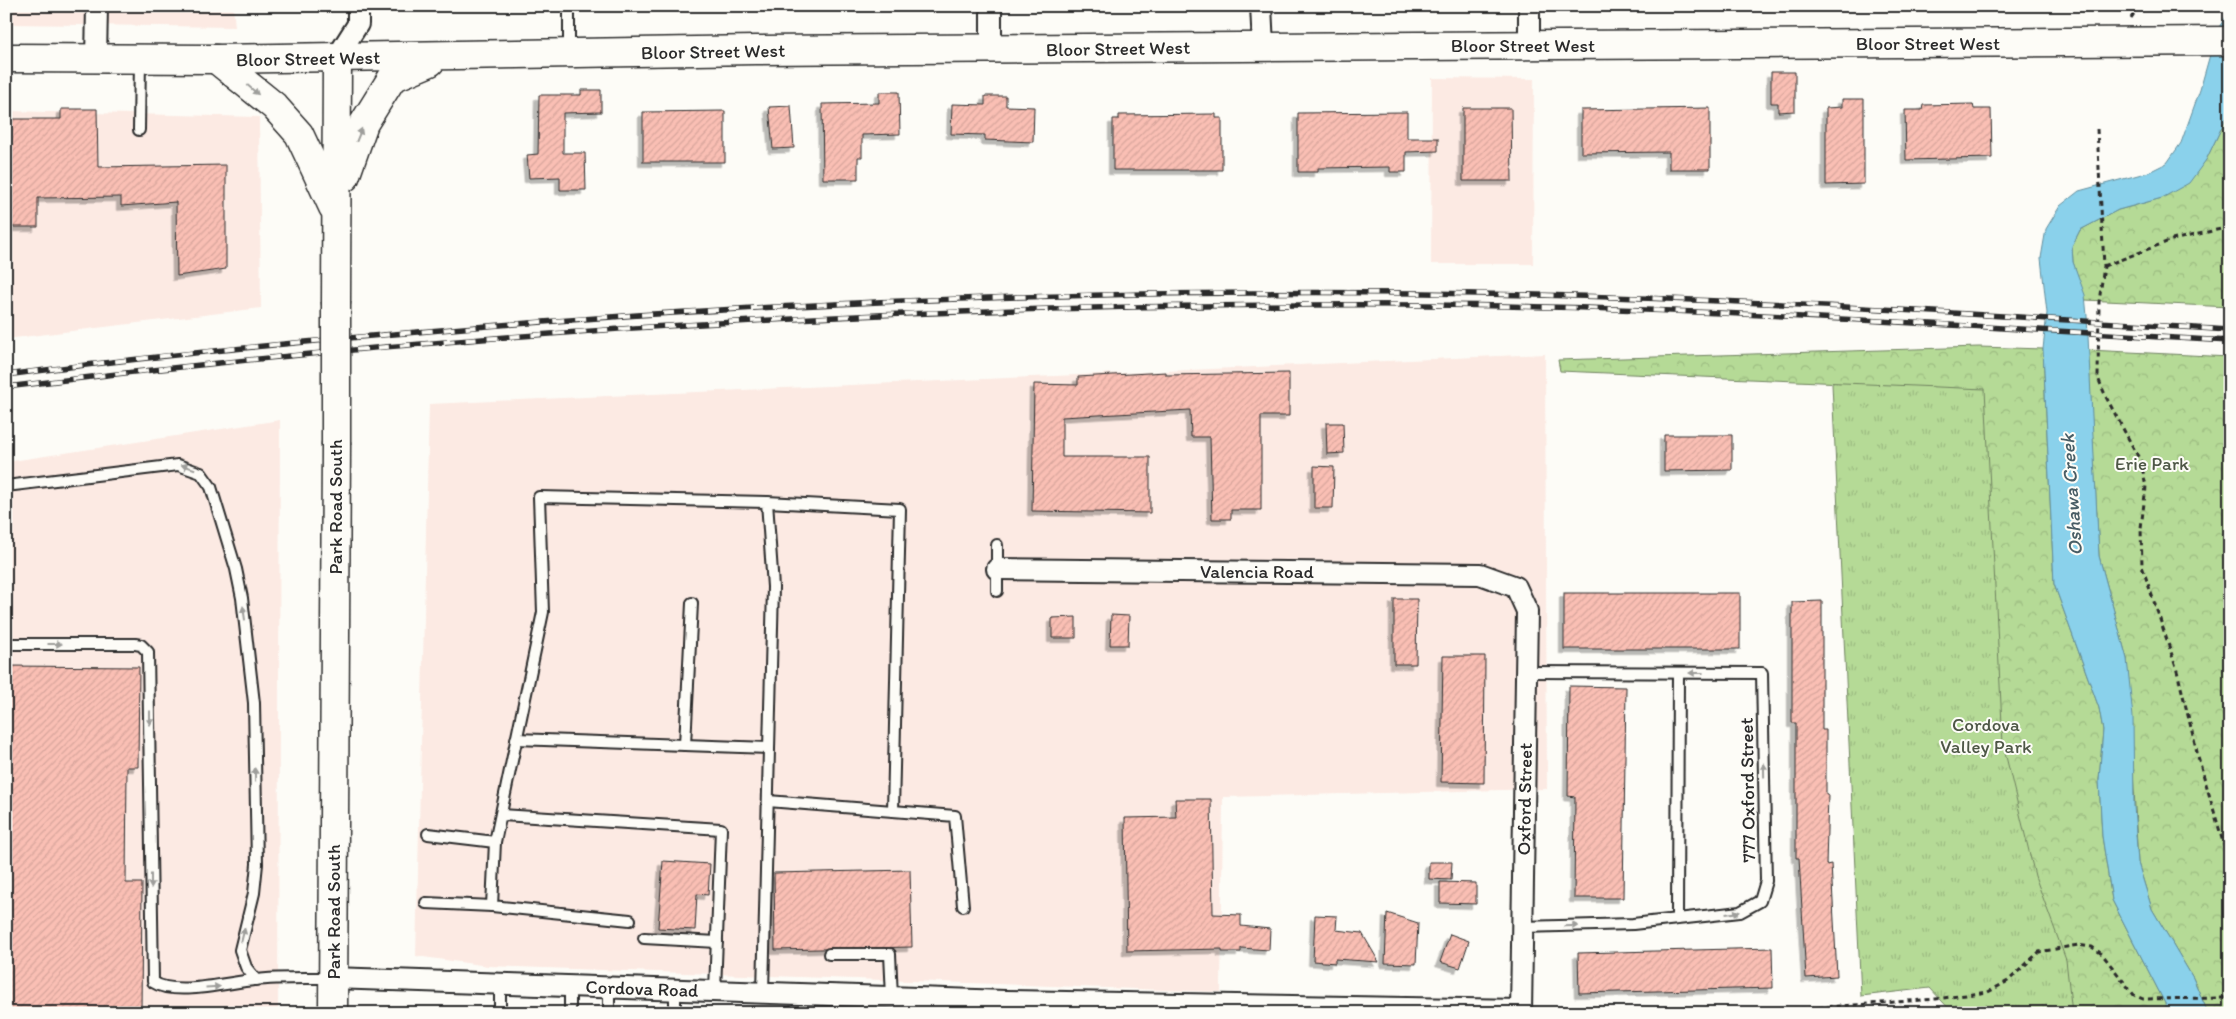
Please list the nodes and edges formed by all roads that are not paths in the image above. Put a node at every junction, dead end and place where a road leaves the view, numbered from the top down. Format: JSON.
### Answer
{"nodes":[{"id":1,"x":97,"y":6,"type":"edge"},
{"id":2,"x":358,"y":6,"type":"edge"},
{"id":3,"x":569,"y":6,"type":"edge"},
{"id":4,"x":991,"y":6,"type":"edge"},
{"id":5,"x":1261,"y":6,"type":"edge"},
{"id":6,"x":1529,"y":6,"type":"edge"},
{"id":7,"x":2230,"y":41,"type":"edge"},
{"id":8,"x":1262,"y":46,"type":"junction"},
{"id":9,"x":1529,"y":46,"type":"junction"},
{"id":10,"x":991,"y":50,"type":"junction"},
{"id":11,"x":569,"y":54,"type":"junction"},
{"id":12,"x":450,"y":56,"type":"junction"},
{"id":13,"x":338,"y":57,"type":"junction"},
{"id":14,"x":6,"y":58,"type":"edge"},
{"id":15,"x":140,"y":58,"type":"junction"},
{"id":16,"x":96,"y":59,"type":"junction"},
{"id":17,"x":216,"y":59,"type":"junction"},
{"id":18,"x":139,"y":130,"type":"dead end"},
{"id":19,"x":336,"y":215,"type":"junction"},
{"id":20,"x":6,"y":486,"type":"edge"},
{"id":21,"x":767,"y":502,"type":"junction"},
{"id":22,"x":997,"y":545,"type":"dead end"},
{"id":23,"x":997,"y":569,"type":"junction"},
{"id":24,"x":1516,"y":587,"type":"joint"},
{"id":25,"x":997,"y":592,"type":"dead end"},
{"id":26,"x":692,"y":603,"type":"dead end"},
{"id":27,"x":6,"y":644,"type":"edge"},
{"id":28,"x":1526,"y":672,"type":"junction"},
{"id":29,"x":1678,"y":673,"type":"junction"},
{"id":30,"x":516,"y":739,"type":"junction"},
{"id":31,"x":685,"y":745,"type":"junction"},
{"id":32,"x":769,"y":748,"type":"junction"},
{"id":33,"x":768,"y":801,"type":"junction"},
{"id":34,"x":893,"y":811,"type":"junction"},
{"id":35,"x":501,"y":815,"type":"junction"},
{"id":36,"x":428,"y":834,"type":"dead end"},
{"id":37,"x":495,"y":842,"type":"junction"},
{"id":38,"x":426,"y":903,"type":"dead end"},
{"id":39,"x":492,"y":906,"type":"junction"},
{"id":40,"x":963,"y":906,"type":"dead end"},
{"id":41,"x":1677,"y":918,"type":"junction"},
{"id":42,"x":630,"y":920,"type":"dead end"},
{"id":43,"x":1522,"y":927,"type":"junction"},
{"id":44,"x":644,"y":938,"type":"dead end"},
{"id":45,"x":717,"y":942,"type":"junction"},
{"id":46,"x":829,"y":954,"type":"dead end"},
{"id":47,"x":332,"y":978,"type":"junction"},
{"id":48,"x":256,"y":980,"type":"junction"},
{"id":49,"x":500,"y":983,"type":"junction"},
{"id":50,"x":570,"y":986,"type":"junction"},
{"id":51,"x":609,"y":986,"type":"junction"},
{"id":52,"x":675,"y":989,"type":"junction"},
{"id":53,"x":714,"y":991,"type":"junction"},
{"id":54,"x":764,"y":992,"type":"junction"},
{"id":55,"x":892,"y":997,"type":"junction"},
{"id":56,"x":1521,"y":1012,"type":"edge"},
{"id":57,"x":333,"y":1013,"type":"edge"},
{"id":58,"x":500,"y":1013,"type":"edge"},
{"id":59,"x":570,"y":1013,"type":"edge"},
{"id":60,"x":609,"y":1013,"type":"edge"},
{"id":61,"x":675,"y":1013,"type":"edge"}],
"edges":[{"from":1,"to":16,"type":"street"},
{"from":2,"to":13,"type":"street"},
{"from":3,"to":11,"type":"lane"},
{"from":4,"to":10,"type":"street"},
{"from":5,"to":8,"type":"street"},
{"from":6,"to":9,"type":"street"},
{"from":7,"to":9,"type":"main road","name":"Bloor Street West"},
{"from":8,"to":9,"type":"main road","name":"Bloor Street West"},
{"from":8,"to":10,"type":"main road","name":"Bloor Street West"},
{"from":10,"to":11,"type":"main road","name":"Bloor Street West"},
{"from":11,"to":12,"type":"main road","name":"Bloor Street West"},
{"from":12,"to":13,"type":"main road","name":"Bloor Street West"},
{"from":19,"to":12,"type":"main road","one_way":true},
{"from":13,"to":17,"type":"main road","name":"Bloor Street West"},
{"from":13,"to":19,"type":"main road","name":"Park Road South"},
{"from":14,"to":16,"type":"main road","name":"Bloor Street West"},
{"from":15,"to":16,"type":"main road","name":"Bloor Street West"},
{"from":15,"to":17,"type":"main road","name":"Bloor Street West"},
{"from":15,"to":18,"type":"lane"},
{"from":17,"to":19,"type":"main road","one_way":true},
{"from":19,"to":47,"type":"main road","name":"Park Road South","bridge":true},
{"from":48,"to":20,"type":"lane","one_way":true},
{"from":21,"to":30,"type":"lane"},
{"from":21,"to":32,"type":"lane"},
{"from":21,"to":34,"type":"lane"},
{"from":22,"to":23,"type":"lane"},
{"from":23,"to":24,"type":"street","name":"Valencia Road"},
{"from":23,"to":25,"type":"lane"},
{"from":24,"to":28,"type":"street","name":"Oxford Street"},
{"from":26,"to":31,"type":"lane"},
{"from":27,"to":48,"type":"lane","one_way":true},
{"from":28,"to":29,"type":"lane","name":"777 Oxford Street"},
{"from":28,"to":43,"type":"street","name":"Oxford Street"},
{"from":29,"to":41,"type":"lane"},
{"from":41,"to":29,"type":"lane","name":"777 Oxford Street","one_way":true},
{"from":30,"to":31,"type":"lane"},
{"from":30,"to":35,"type":"lane"},
{"from":31,"to":32,"type":"lane"},
{"from":32,"to":33,"type":"lane"},
{"from":33,"to":34,"type":"lane"},
{"from":33,"to":54,"type":"lane"},
{"from":34,"to":40,"type":"lane"},
{"from":35,"to":37,"type":"lane"},
{"from":35,"to":45,"type":"lane"},
{"from":36,"to":37,"type":"lane"},
{"from":37,"to":39,"type":"lane"},
{"from":38,"to":39,"type":"lane"},
{"from":39,"to":42,"type":"lane"},
{"from":43,"to":41,"type":"lane","name":"777 Oxford Street","one_way":true},
{"from":43,"to":56,"type":"street","name":"Oxford Street"},
{"from":44,"to":45,"type":"lane"},
{"from":45,"to":53,"type":"lane"},
{"from":46,"to":55,"type":"lane"},
{"from":47,"to":48,"type":"lane"},
{"from":47,"to":49,"type":"street","name":"Cordova Road"},
{"from":47,"to":57,"type":"main road","name":"Park Road South"},
{"from":49,"to":50,"type":"street","name":"Cordova Road"},
{"from":49,"to":58,"type":"lane"},
{"from":50,"to":51,"type":"street","name":"Cordova Road"},
{"from":50,"to":59,"type":"lane"},
{"from":51,"to":52,"type":"street","name":"Cordova Road"},
{"from":51,"to":60,"type":"lane"},
{"from":52,"to":53,"type":"street","name":"Cordova Road"},
{"from":52,"to":61,"type":"lane"},
{"from":53,"to":54,"type":"street","name":"Cordova Road"},
{"from":54,"to":55,"type":"street","name":"Cordova Road"},
{"from":55,"to":56,"type":"street","name":"Cordova Road"}]}
